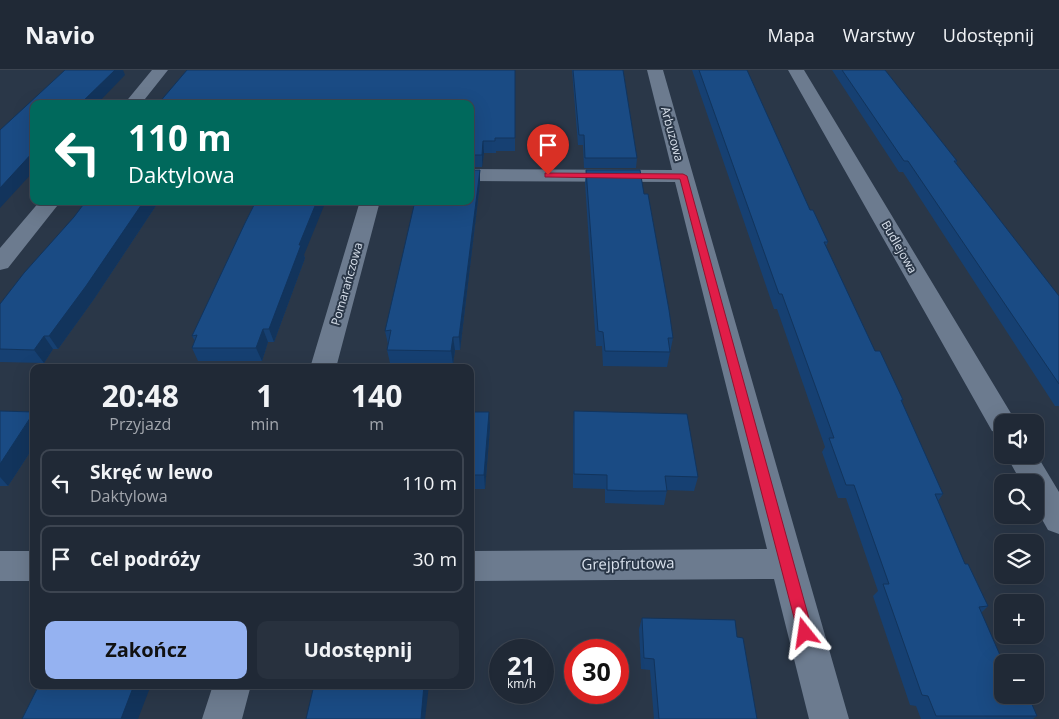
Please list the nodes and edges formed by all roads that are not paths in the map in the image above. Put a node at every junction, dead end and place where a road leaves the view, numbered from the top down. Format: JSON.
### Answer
{"nodes":[{"id":1,"x":160,"y":70,"type":"edge"},
{"id":2,"x":655,"y":70,"type":"edge"},
{"id":3,"x":796,"y":70,"type":"edge"},
{"id":4,"x":135,"y":100,"type":"edge"},
{"id":5,"x":474,"y":174,"type":"edge"},
{"id":6,"x":683,"y":176,"type":"junction"},
{"id":7,"x":48,"y":205,"type":"edge"},
{"id":8,"x":369,"y":205,"type":"edge"},
{"id":9,"x":0,"y":263,"type":"edge"},
{"id":10,"x":324,"y":364,"type":"edge"},
{"id":11,"x":997,"y":414,"type":"edge"},
{"id":12,"x":1026,"y":464,"type":"edge"},
{"id":13,"x":1059,"y":520,"type":"edge"},
{"id":14,"x":786,"y":564,"type":"junction"},
{"id":15,"x":0,"y":566,"type":"edge"},
{"id":16,"x":30,"y":566,"type":"edge"},
{"id":17,"x":474,"y":566,"type":"edge"},
{"id":18,"x":231,"y":689,"type":"edge"},
{"id":19,"x":222,"y":719,"type":"edge"},
{"id":20,"x":829,"y":719,"type":"edge"}],
"edges":[{"from":1,"to":4,"type":"street"},
{"from":2,"to":6,"type":"street","name":"Arbuzowa"},
{"from":3,"to":11,"type":"street","name":"Budlejowa"},
{"from":5,"to":6,"type":"street"},
{"from":6,"to":14,"type":"street","name":"Arbuzowa"},
{"from":7,"to":9,"type":"street"},
{"from":8,"to":10,"type":"street","name":"Pomarańczowa"},
{"from":12,"to":13,"type":"street"},
{"from":14,"to":17,"type":"street","name":"Grejpfrutowa"},
{"from":14,"to":20,"type":"street","name":"Arbuzowa"},
{"from":15,"to":16,"type":"street"},
{"from":18,"to":19,"type":"street"}]}
